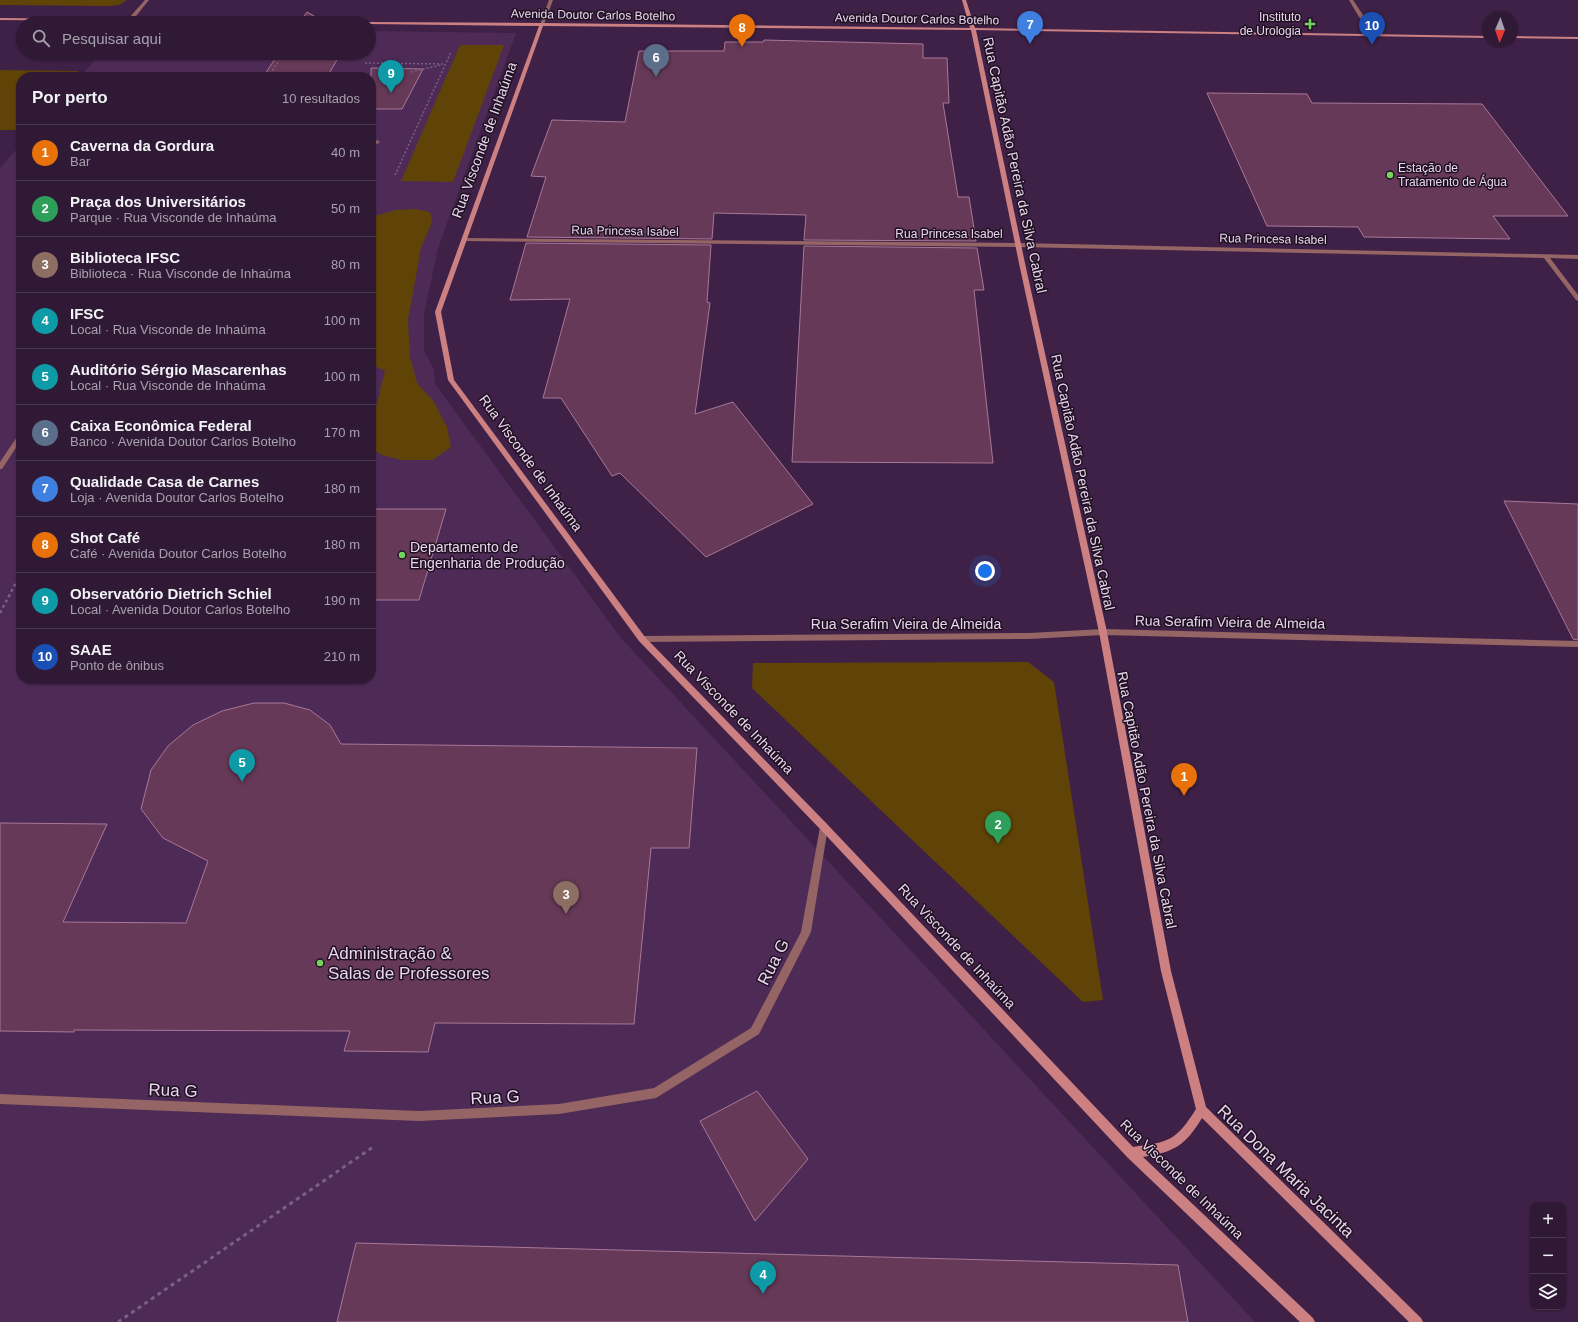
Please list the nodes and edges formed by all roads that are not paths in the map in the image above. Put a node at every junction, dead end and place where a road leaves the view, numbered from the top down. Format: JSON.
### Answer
{"nodes":[{"id":1,"x":147,"y":0,"type":"edge"},
{"id":2,"x":551,"y":0,"type":"edge"},
{"id":3,"x":964,"y":0,"type":"edge"},
{"id":4,"x":1351,"y":0,"type":"edge"},
{"id":5,"x":133,"y":16,"type":"edge"},
{"id":6,"x":0,"y":19,"type":"edge"},
{"id":7,"x":16,"y":19,"type":"edge"},
{"id":8,"x":376,"y":23,"type":"edge"},
{"id":9,"x":542,"y":24,"type":"junction"},
{"id":10,"x":973,"y":29,"type":"junction"},
{"id":11,"x":1380,"y":35,"type":"junction"},
{"id":12,"x":1482,"y":37,"type":"edge"},
{"id":13,"x":1518,"y":37,"type":"edge"},
{"id":14,"x":1578,"y":38,"type":"edge"},
{"id":15,"x":464,"y":240,"type":"junction"},
{"id":16,"x":1019,"y":245,"type":"junction"},
{"id":17,"x":1546,"y":257,"type":"junction"},
{"id":18,"x":1578,"y":257,"type":"edge"},
{"id":19,"x":1578,"y":299,"type":"edge"},
{"id":20,"x":16,"y":443,"type":"edge"},
{"id":21,"x":0,"y":467,"type":"edge"},
{"id":22,"x":1103,"y":632,"type":"junction"},
{"id":23,"x":642,"y":639,"type":"junction"},
{"id":24,"x":1578,"y":644,"type":"edge"},
{"id":25,"x":824,"y":827,"type":"junction"},
{"id":26,"x":1166,"y":971,"type":"joint"},
{"id":27,"x":0,"y":1100,"type":"edge"},
{"id":28,"x":1201,"y":1110,"type":"junction"},
{"id":29,"x":1131,"y":1153,"type":"junction"},
{"id":30,"x":1309,"y":1322,"type":"edge"},
{"id":31,"x":1417,"y":1322,"type":"edge"}],
"edges":[{"from":1,"to":5,"type":"street"},
{"from":2,"to":9,"type":"street","name":"Rua Visconde de Inhaúma"},
{"from":3,"to":10,"type":"main road","name":"Rua Capitão Adão Pereira da Silva Cabral"},
{"from":4,"to":11,"type":"street"},
{"from":6,"to":7,"type":"main road"},
{"from":8,"to":9,"type":"main road","name":"Avenida Doutor Carlos Botelho"},
{"from":9,"to":10,"type":"main road","name":"Avenida Doutor Carlos Botelho"},
{"from":9,"to":15,"type":"main road","name":"Rua Visconde de Inhaúma"},
{"from":10,"to":11,"type":"main road","name":"Avenida Doutor Carlos Botelho"},
{"from":10,"to":16,"type":"main road","name":"Rua Capitão Adão Pereira da Silva Cabral"},
{"from":11,"to":12,"type":"main road","name":"Avenida Doutor Carlos Botelho"},
{"from":13,"to":14,"type":"main road"},
{"from":15,"to":16,"type":"street","name":"Rua Princesa Isabel"},
{"from":15,"to":23,"type":"main road","name":"Rua Visconde de Inhaúma"},
{"from":16,"to":17,"type":"street","name":"Rua Princesa Isabel"},
{"from":16,"to":22,"type":"main road","name":"Rua Capitão Adão Pereira da Silva Cabral"},
{"from":17,"to":18,"type":"street","name":"Rua Princesa Isabel"},
{"from":17,"to":19,"type":"street"},
{"from":20,"to":21,"type":"street"},
{"from":22,"to":23,"type":"street","name":"Rua Serafim Vieira de Almeida"},
{"from":22,"to":24,"type":"street","name":"Rua Serafim Vieira de Almeida"},
{"from":22,"to":26,"type":"main road","name":"Rua Capitão Adão Pereira da Silva Cabral"},
{"from":23,"to":25,"type":"main road","name":"Rua Visconde de Inhaúma"},
{"from":25,"to":27,"type":"street","name":"Rua G"},
{"from":25,"to":29,"type":"main road","name":"Rua Visconde de Inhaúma"},
{"from":26,"to":28,"type":"main road","name":"Rua Dona Maria Jacinta"},
{"from":28,"to":29,"type":"main road"},
{"from":28,"to":31,"type":"main road","name":"Rua Dona Maria Jacinta"},
{"from":29,"to":30,"type":"main road","name":"Rua Visconde de Inhaúma"}]}
